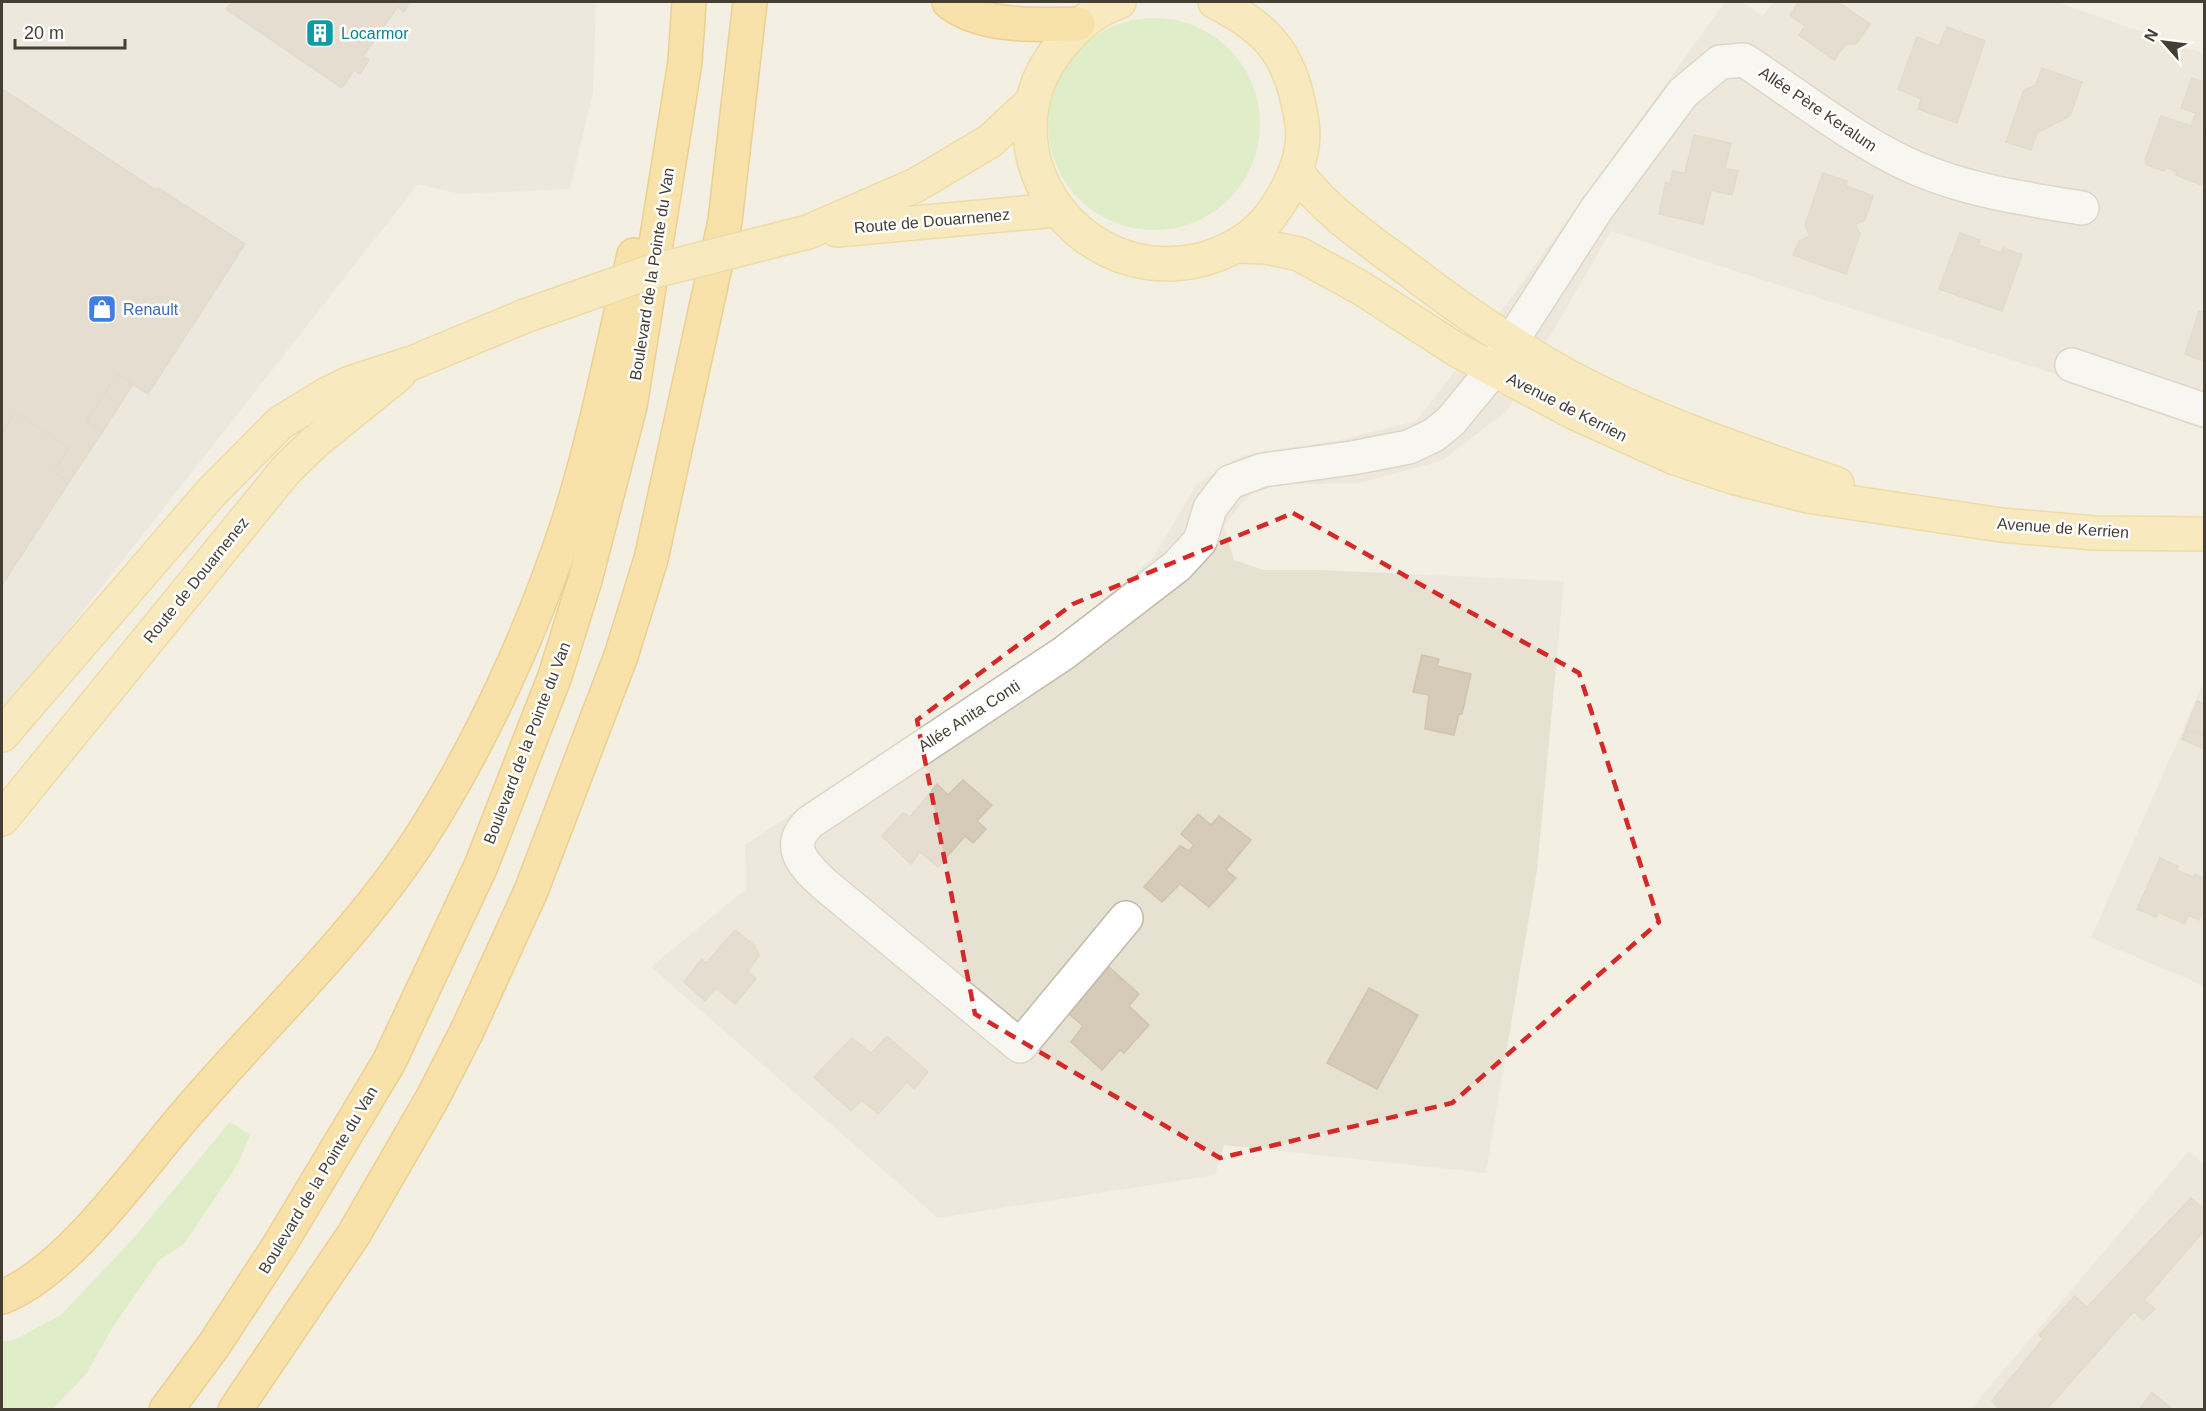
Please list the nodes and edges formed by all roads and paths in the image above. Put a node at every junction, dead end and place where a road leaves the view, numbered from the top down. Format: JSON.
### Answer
{"nodes":[{"id":1,"x":689,"y":2,"type":"edge"},
{"id":2,"x":750,"y":2,"type":"edge"},
{"id":3,"x":949,"y":2,"type":"edge"},
{"id":4,"x":1119,"y":2,"type":"edge"},
{"id":5,"x":1215,"y":2,"type":"edge"},
{"id":6,"x":1078,"y":24,"type":"junction"},
{"id":7,"x":685,"y":62,"type":"junction"},
{"id":8,"x":1032,"y":102,"type":"junction"},
{"id":9,"x":1296,"y":171,"type":"junction"},
{"id":10,"x":2082,"y":208,"type":"dead end"},
{"id":11,"x":1056,"y":210,"type":"junction"},
{"id":12,"x":808,"y":232,"type":"junction"},
{"id":13,"x":1237,"y":246,"type":"junction"},
{"id":14,"x":1511,"y":343,"type":"junction"},
{"id":15,"x":412,"y":363,"type":"junction"},
{"id":16,"x":2072,"y":365,"type":"dead end"},
{"id":17,"x":1493,"y":370,"type":"junction"},
{"id":18,"x":2205,"y":410,"type":"edge"},
{"id":19,"x":1921,"y":513,"type":"junction"},
{"id":20,"x":2205,"y":534,"type":"edge"},
{"id":21,"x":2,"y":735,"type":"edge"},
{"id":22,"x":2,"y":819,"type":"edge"},
{"id":23,"x":1126,"y":918,"type":"dead end"},
{"id":24,"x":2,"y":1297,"type":"edge"},
{"id":25,"x":166,"y":1410,"type":"edge"},
{"id":26,"x":235,"y":1410,"type":"edge"}],
"edges":[{"from":1,"to":7,"type":"highway","name":"Boulevard de la Pointe du Van"},
{"from":2,"to":26,"type":"highway"},
{"from":3,"to":6,"type":"highway"},
{"from":4,"to":6,"type":"main road"},
{"from":5,"to":9,"type":"main road"},
{"from":6,"to":8,"type":"main road"},
{"from":7,"to":24,"type":"highway"},
{"from":7,"to":25,"type":"highway","name":"Boulevard de la Pointe du Van"},
{"from":8,"to":11,"type":"main road"},
{"from":8,"to":12,"type":"main road","name":"Route de Douarnenez"},
{"from":9,"to":13,"type":"main road"},
{"from":9,"to":14,"type":"main road","name":"Avenue de Kerrien"},
{"from":10,"to":14,"type":"street","name":"Allée Père Keralum"},
{"from":11,"to":12,"type":"main road","name":"Route de Douarnenez"},
{"from":11,"to":13,"type":"main road"},
{"from":12,"to":15,"type":"main road","name":"Route de Douarnenez","bridge":true},
{"from":13,"to":17,"type":"main road","name":"Avenue de Kerrien"},
{"from":14,"to":17,"type":"street","name":"Allée Anita Conti"},
{"from":14,"to":19,"type":"main road","name":"Avenue de Kerrien"},
{"from":15,"to":21,"type":"main road","name":"Route de Douarnenez"},
{"from":15,"to":22,"type":"main road","name":"Route de Douarnenez"},
{"from":16,"to":18,"type":"street"},
{"from":17,"to":19,"type":"main road","name":"Avenue de Kerrien"},
{"from":17,"to":23,"type":"street","name":"Allée Anita Conti"},
{"from":19,"to":20,"type":"main road","name":"Avenue de Kerrien"}]}
